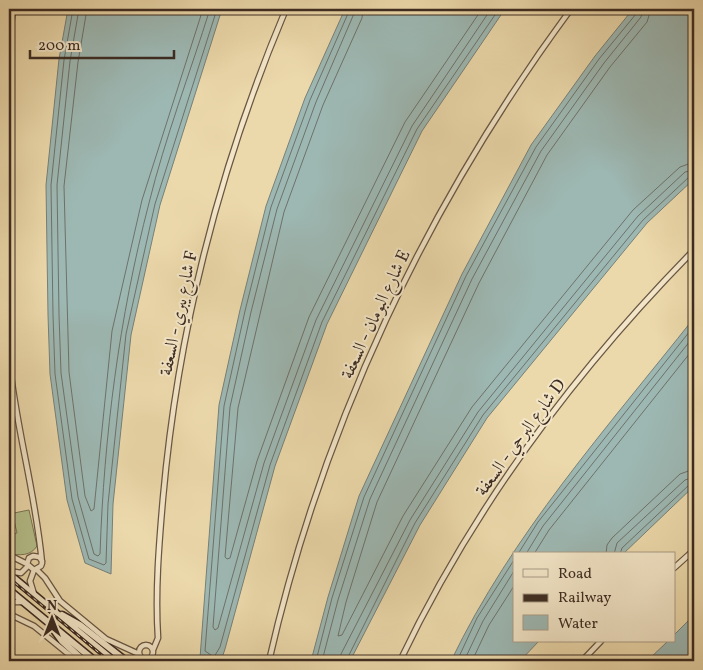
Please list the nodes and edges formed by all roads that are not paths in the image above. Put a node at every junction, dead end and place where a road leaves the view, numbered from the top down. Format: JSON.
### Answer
{"nodes":[{"id":1,"x":13,"y":9,"type":"edge"},
{"id":2,"x":286,"y":9,"type":"edge"},
{"id":3,"x":571,"y":9,"type":"edge"},
{"id":4,"x":9,"y":42,"type":"edge"},
{"id":5,"x":694,"y":250,"type":"edge"},
{"id":6,"x":9,"y":359,"type":"edge"},
{"id":7,"x":41,"y":546,"type":"junction"},
{"id":8,"x":694,"y":550,"type":"edge"},
{"id":9,"x":11,"y":556,"type":"edge"},
{"id":10,"x":33,"y":556,"type":"junction"},
{"id":11,"x":42,"y":563,"type":"junction"},
{"id":12,"x":27,"y":565,"type":"junction"},
{"id":13,"x":676,"y":566,"type":"edge"},
{"id":14,"x":35,"y":570,"type":"junction"},
{"id":15,"x":9,"y":573,"type":"edge"},
{"id":16,"x":45,"y":578,"type":"junction"},
{"id":17,"x":9,"y":590,"type":"edge"},
{"id":18,"x":35,"y":596,"type":"junction"},
{"id":19,"x":9,"y":602,"type":"edge"},
{"id":20,"x":23,"y":602,"type":"junction"},
{"id":21,"x":55,"y":612,"type":"junction"},
{"id":22,"x":9,"y":615,"type":"edge"},
{"id":23,"x":51,"y":625,"type":"junction"},
{"id":24,"x":158,"y":635,"type":"junction"},
{"id":25,"x":599,"y":642,"type":"edge"},
{"id":26,"x":148,"y":645,"type":"junction"},
{"id":27,"x":142,"y":647,"type":"junction"},
{"id":28,"x":126,"y":648,"type":"junction"},
{"id":29,"x":153,"y":653,"type":"junction"},
{"id":30,"x":140,"y":655,"type":"junction"},
{"id":31,"x":147,"y":660,"type":"edge"},
{"id":32,"x":77,"y":661,"type":"edge"},
{"id":33,"x":84,"y":661,"type":"edge"},
{"id":34,"x":95,"y":661,"type":"edge"},
{"id":35,"x":114,"y":661,"type":"edge"},
{"id":36,"x":126,"y":661,"type":"edge"},
{"id":37,"x":136,"y":661,"type":"edge"},
{"id":38,"x":154,"y":661,"type":"edge"},
{"id":39,"x":269,"y":661,"type":"edge"},
{"id":40,"x":400,"y":661,"type":"edge"},
{"id":41,"x":582,"y":661,"type":"edge"}],
"edges":[{"from":1,"to":4,"type":"street"},
{"from":2,"to":24,"type":"street","name":"شارع يبري - السعفة F"},
{"from":3,"to":39,"type":"street","name":"شارع البومان - السعفة E"},
{"from":5,"to":40,"type":"street","name":"شارع البرحي - السعفة D"},
{"from":6,"to":7,"type":"street"},
{"from":7,"to":10,"type":"street"},
{"from":7,"to":11,"type":"street"},
{"from":8,"to":13,"type":"street"},
{"from":9,"to":10,"type":"street"},
{"from":9,"to":12,"type":"street"},
{"from":10,"to":11,"type":"street"},
{"from":10,"to":12,"type":"street"},
{"from":11,"to":14,"type":"street"},
{"from":11,"to":16,"type":"street"},
{"from":12,"to":14,"type":"street"},
{"from":12,"to":15,"type":"street"},
{"from":14,"to":16,"type":"street"},
{"from":14,"to":18,"type":"street"},
{"from":15,"to":18,"type":"main road"},
{"from":16,"to":28,"type":"street"},
{"from":17,"to":20,"type":"main road"},
{"from":18,"to":21,"type":"main road"},
{"from":19,"to":20,"type":"street"},
{"from":20,"to":23,"type":"main road"},
{"from":21,"to":35,"type":"main road"},
{"from":21,"to":36,"type":"main road"},
{"from":22,"to":32,"type":"street"},
{"from":23,"to":33,"type":"main road"},
{"from":23,"to":34,"type":"main road"},
{"from":24,"to":26,"type":"street"},
{"from":24,"to":29,"type":"street","name":"شارع يبري - السعفة F"},
{"from":25,"to":41,"type":"street"},
{"from":26,"to":27,"type":"street"},
{"from":26,"to":29,"type":"street"},
{"from":27,"to":28,"type":"street"},
{"from":27,"to":30,"type":"street"},
{"from":28,"to":30,"type":"street"},
{"from":29,"to":31,"type":"street"},
{"from":29,"to":38,"type":"street"},
{"from":30,"to":31,"type":"street"},
{"from":30,"to":37,"type":"street"}]}
